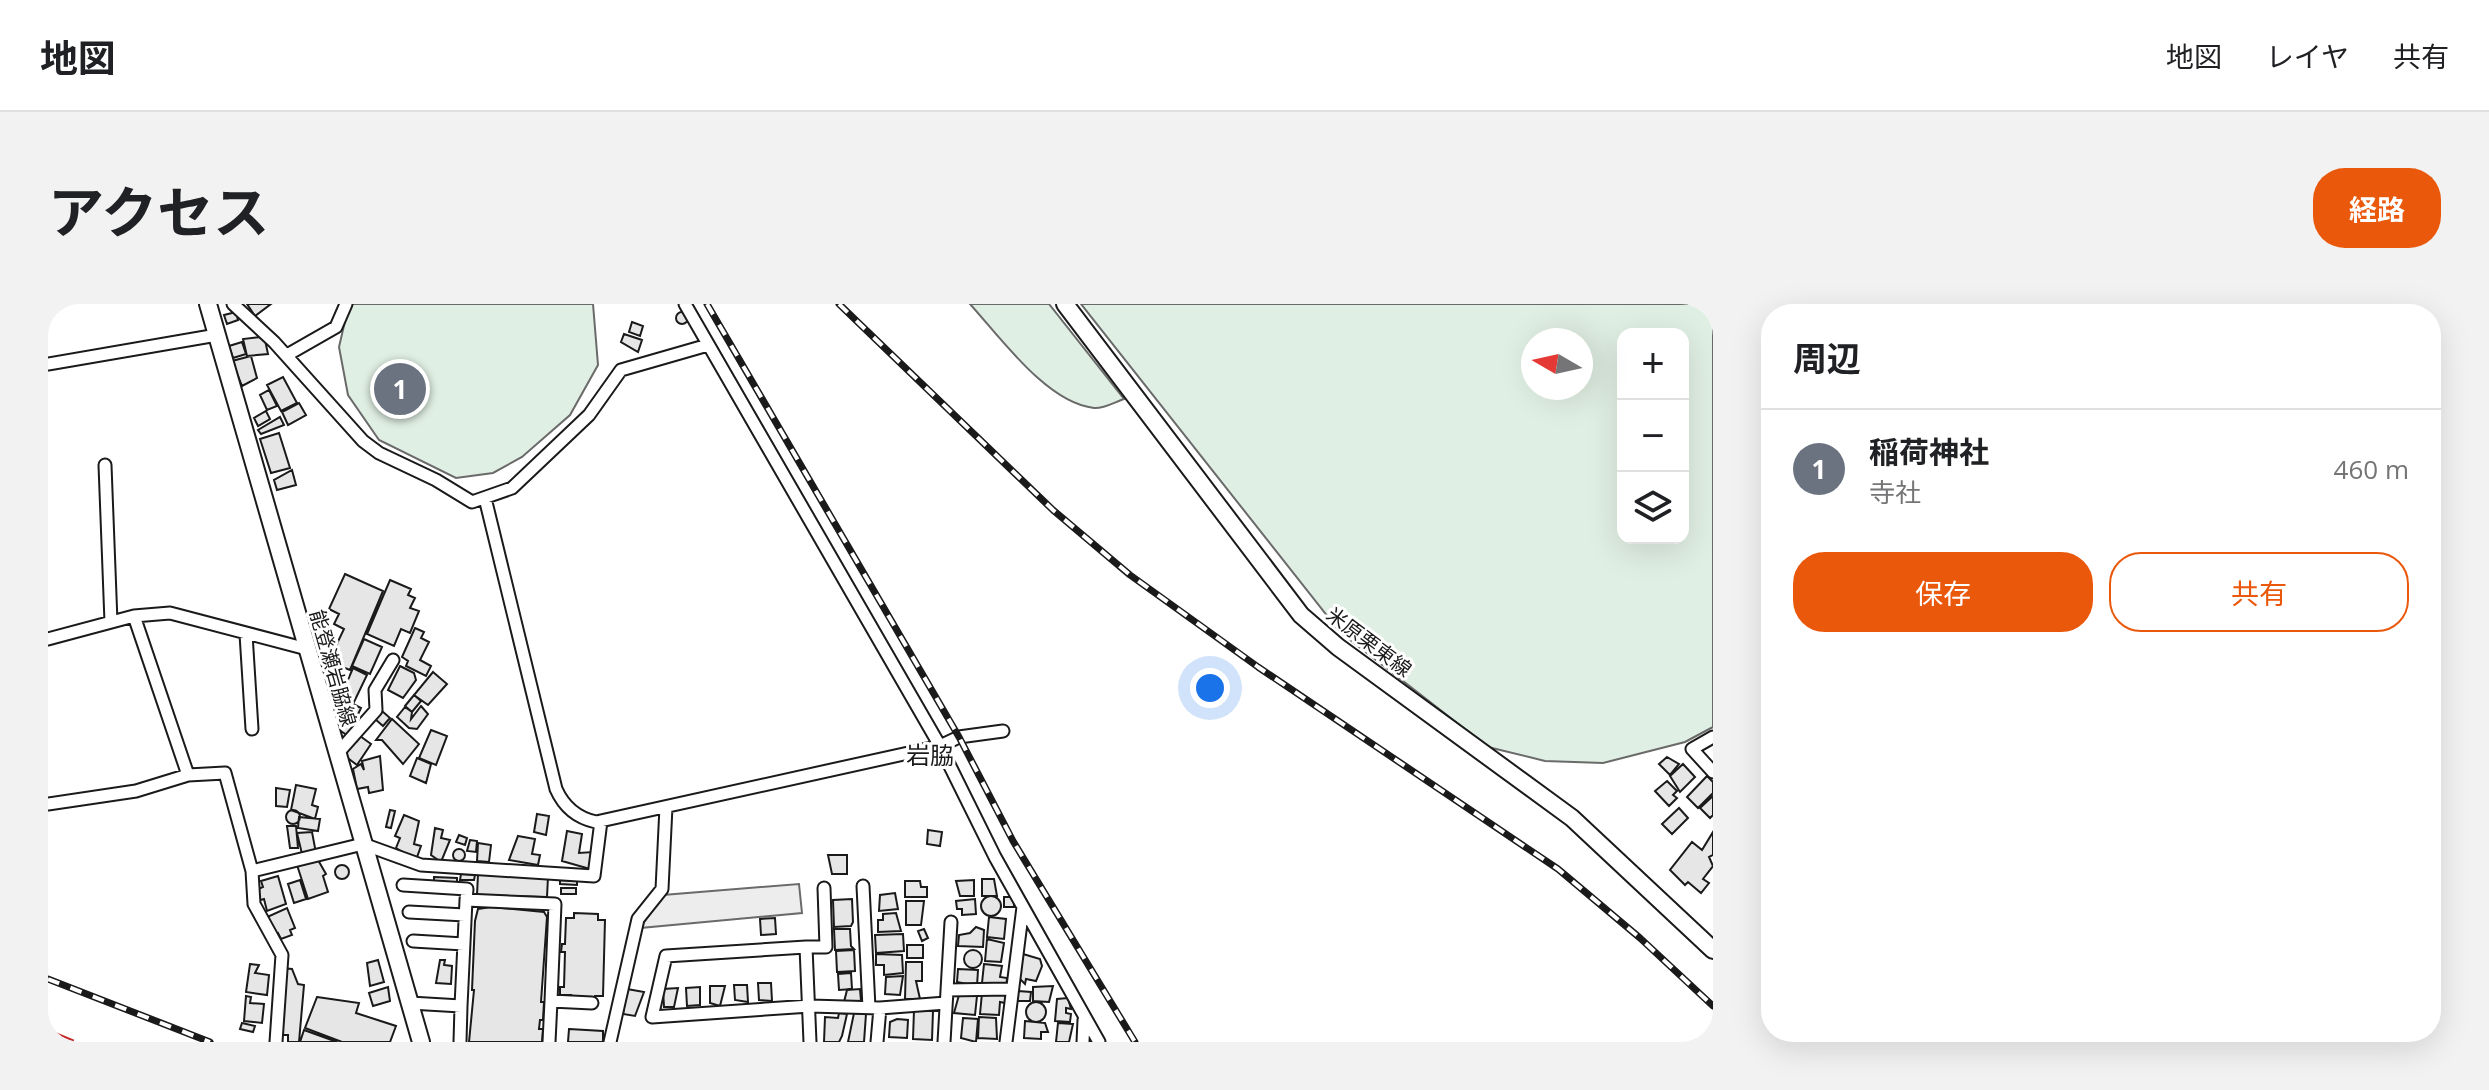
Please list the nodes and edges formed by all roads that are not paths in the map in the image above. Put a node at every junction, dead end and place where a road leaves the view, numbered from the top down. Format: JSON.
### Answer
{"nodes":[{"id":1,"x":208,"y":304,"type":"edge"},
{"id":2,"x":233,"y":304,"type":"edge"},
{"id":3,"x":346,"y":304,"type":"edge"},
{"id":4,"x":685,"y":304,"type":"edge"},
{"id":5,"x":1065,"y":304,"type":"edge"},
{"id":6,"x":217,"y":335,"type":"junction"},
{"id":7,"x":708,"y":345,"type":"junction"},
{"id":8,"x":287,"y":355,"type":"junction"},
{"id":9,"x":48,"y":364,"type":"edge"},
{"id":10,"x":105,"y":465,"type":"dead end"},
{"id":11,"x":485,"y":498,"type":"junction"},
{"id":12,"x":134,"y":616,"type":"junction"},
{"id":13,"x":111,"y":622,"type":"junction"},
{"id":14,"x":246,"y":634,"type":"junction"},
{"id":15,"x":48,"y":639,"type":"edge"},
{"id":16,"x":307,"y":649,"type":"junction"},
{"id":17,"x":393,"y":660,"type":"dead end"},
{"id":18,"x":252,"y":729,"type":"dead end"},
{"id":19,"x":1003,"y":731,"type":"dead end"},
{"id":20,"x":1713,"y":737,"type":"edge"},
{"id":21,"x":940,"y":746,"type":"junction"},
{"id":22,"x":337,"y":754,"type":"junction"},
{"id":23,"x":1713,"y":772,"type":"edge"},
{"id":24,"x":188,"y":775,"type":"junction"},
{"id":25,"x":48,"y":804,"type":"edge"},
{"id":26,"x":666,"y":807,"type":"junction"},
{"id":27,"x":601,"y":821,"type":"junction"},
{"id":28,"x":363,"y":844,"type":"junction"},
{"id":29,"x":252,"y":871,"type":"junction"},
{"id":30,"x":403,"y":885,"type":"dead end"},
{"id":31,"x":863,"y":886,"type":"dead end"},
{"id":32,"x":824,"y":888,"type":"dead end"},
{"id":33,"x":466,"y":900,"type":"junction"},
{"id":34,"x":1023,"y":906,"type":"junction"},
{"id":35,"x":409,"y":912,"type":"dead end"},
{"id":36,"x":465,"y":915,"type":"junction"},
{"id":37,"x":951,"y":922,"type":"dead end"},
{"id":38,"x":413,"y":941,"type":"dead end"},
{"id":39,"x":464,"y":944,"type":"junction"},
{"id":40,"x":806,"y":947,"type":"junction"},
{"id":41,"x":1713,"y":950,"type":"edge"},
{"id":42,"x":1010,"y":989,"type":"junction"},
{"id":43,"x":947,"y":990,"type":"junction"},
{"id":44,"x":551,"y":1001,"type":"junction"},
{"id":45,"x":410,"y":1003,"type":"junction"},
{"id":46,"x":592,"y":1003,"type":"dead end"},
{"id":47,"x":946,"y":1003,"type":"junction"},
{"id":48,"x":461,"y":1006,"type":"junction"},
{"id":49,"x":810,"y":1006,"type":"junction"},
{"id":50,"x":874,"y":1008,"type":"junction"},
{"id":51,"x":1084,"y":1019,"type":"junction"},
{"id":52,"x":276,"y":1042,"type":"edge"},
{"id":53,"x":421,"y":1042,"type":"edge"},
{"id":54,"x":460,"y":1042,"type":"edge"},
{"id":55,"x":550,"y":1042,"type":"edge"},
{"id":56,"x":610,"y":1042,"type":"edge"},
{"id":57,"x":810,"y":1042,"type":"edge"},
{"id":58,"x":877,"y":1042,"type":"edge"},
{"id":59,"x":944,"y":1042,"type":"edge"},
{"id":60,"x":1006,"y":1042,"type":"edge"},
{"id":61,"x":1083,"y":1042,"type":"edge"},
{"id":62,"x":1099,"y":1042,"type":"edge"}],
"edges":[{"from":1,"to":6,"type":"main road","name":"能登瀬岩脇線"},
{"from":2,"to":8,"type":"street"},
{"from":3,"to":8,"type":"street"},
{"from":4,"to":7,"type":"street"},
{"from":5,"to":41,"type":"main road","name":"米原栗東線"},
{"from":6,"to":9,"type":"street"},
{"from":6,"to":16,"type":"main road","name":"能登瀬岩脇線"},
{"from":7,"to":11,"type":"street"},
{"from":7,"to":21,"type":"street"},
{"from":8,"to":11,"type":"street"},
{"from":10,"to":13,"type":"street"},
{"from":11,"to":27,"type":"street"},
{"from":12,"to":13,"type":"street"},
{"from":12,"to":14,"type":"street"},
{"from":12,"to":24,"type":"street"},
{"from":13,"to":15,"type":"street"},
{"from":14,"to":16,"type":"street"},
{"from":14,"to":18,"type":"street"},
{"from":16,"to":22,"type":"main road","name":"能登瀬岩脇線"},
{"from":17,"to":22,"type":"street"},
{"from":19,"to":21,"type":"street"},
{"from":20,"to":23,"type":"street"},
{"from":21,"to":26,"type":"street"},
{"from":21,"to":34,"type":"street"},
{"from":22,"to":28,"type":"main road","name":"能登瀬岩脇線"},
{"from":24,"to":25,"type":"street"},
{"from":24,"to":29,"type":"street"},
{"from":26,"to":27,"type":"street"},
{"from":26,"to":56,"type":"street"},
{"from":27,"to":28,"type":"street"},
{"from":28,"to":29,"type":"street"},
{"from":28,"to":45,"type":"main road","name":"能登瀬岩脇線"},
{"from":29,"to":52,"type":"street"},
{"from":30,"to":33,"type":"street"},
{"from":31,"to":50,"type":"street"},
{"from":32,"to":40,"type":"street"},
{"from":33,"to":36,"type":"street"},
{"from":33,"to":44,"type":"street"},
{"from":34,"to":42,"type":"street"},
{"from":34,"to":51,"type":"street"},
{"from":35,"to":36,"type":"street"},
{"from":36,"to":39,"type":"street"},
{"from":37,"to":43,"type":"street"},
{"from":38,"to":39,"type":"street"},
{"from":39,"to":48,"type":"street"},
{"from":40,"to":49,"type":"street"},
{"from":40,"to":49,"type":"street"},
{"from":42,"to":43,"type":"street"},
{"from":42,"to":60,"type":"street"},
{"from":43,"to":47,"type":"street"},
{"from":44,"to":46,"type":"street"},
{"from":44,"to":55,"type":"street"},
{"from":45,"to":48,"type":"street"},
{"from":45,"to":53,"type":"main road","name":"能登瀬岩脇線"},
{"from":47,"to":50,"type":"street"},
{"from":47,"to":59,"type":"street"},
{"from":48,"to":54,"type":"street"},
{"from":49,"to":50,"type":"street"},
{"from":49,"to":57,"type":"street"},
{"from":50,"to":58,"type":"street"},
{"from":51,"to":61,"type":"street"},
{"from":51,"to":62,"type":"street"}]}
